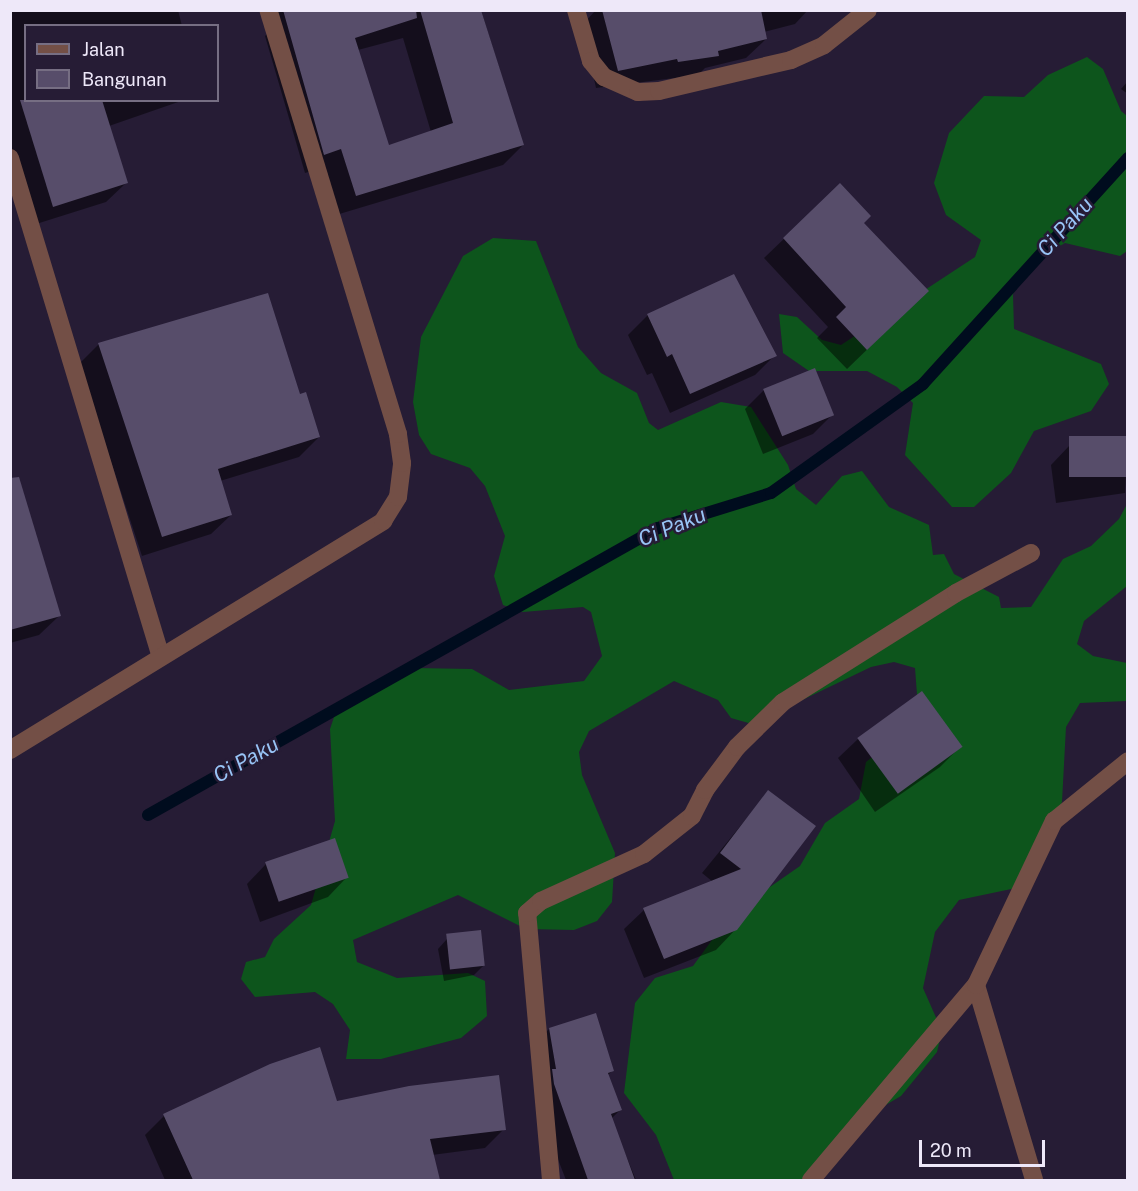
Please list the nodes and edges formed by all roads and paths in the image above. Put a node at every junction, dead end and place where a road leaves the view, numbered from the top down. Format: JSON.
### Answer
{"nodes":[{"id":1,"x":268,"y":10,"type":"edge"},
{"id":2,"x":576,"y":10,"type":"edge"},
{"id":3,"x":868,"y":10,"type":"edge"},
{"id":4,"x":10,"y":158,"type":"edge"},
{"id":5,"x":1031,"y":553,"type":"dead end"},
{"id":6,"x":160,"y":654,"type":"junction"},
{"id":7,"x":10,"y":750,"type":"edge"},
{"id":8,"x":1128,"y":761,"type":"edge"},
{"id":9,"x":976,"y":986,"type":"junction"},
{"id":10,"x":551,"y":1180,"type":"edge"},
{"id":11,"x":811,"y":1180,"type":"edge"},
{"id":12,"x":1034,"y":1180,"type":"edge"}],
"edges":[{"from":1,"to":6,"type":"street"},
{"from":2,"to":3,"type":"street"},
{"from":4,"to":6,"type":"street"},
{"from":5,"to":10,"type":"street"},
{"from":6,"to":7,"type":"street"},
{"from":8,"to":9,"type":"street"},
{"from":9,"to":11,"type":"street"},
{"from":9,"to":12,"type":"street"}]}
